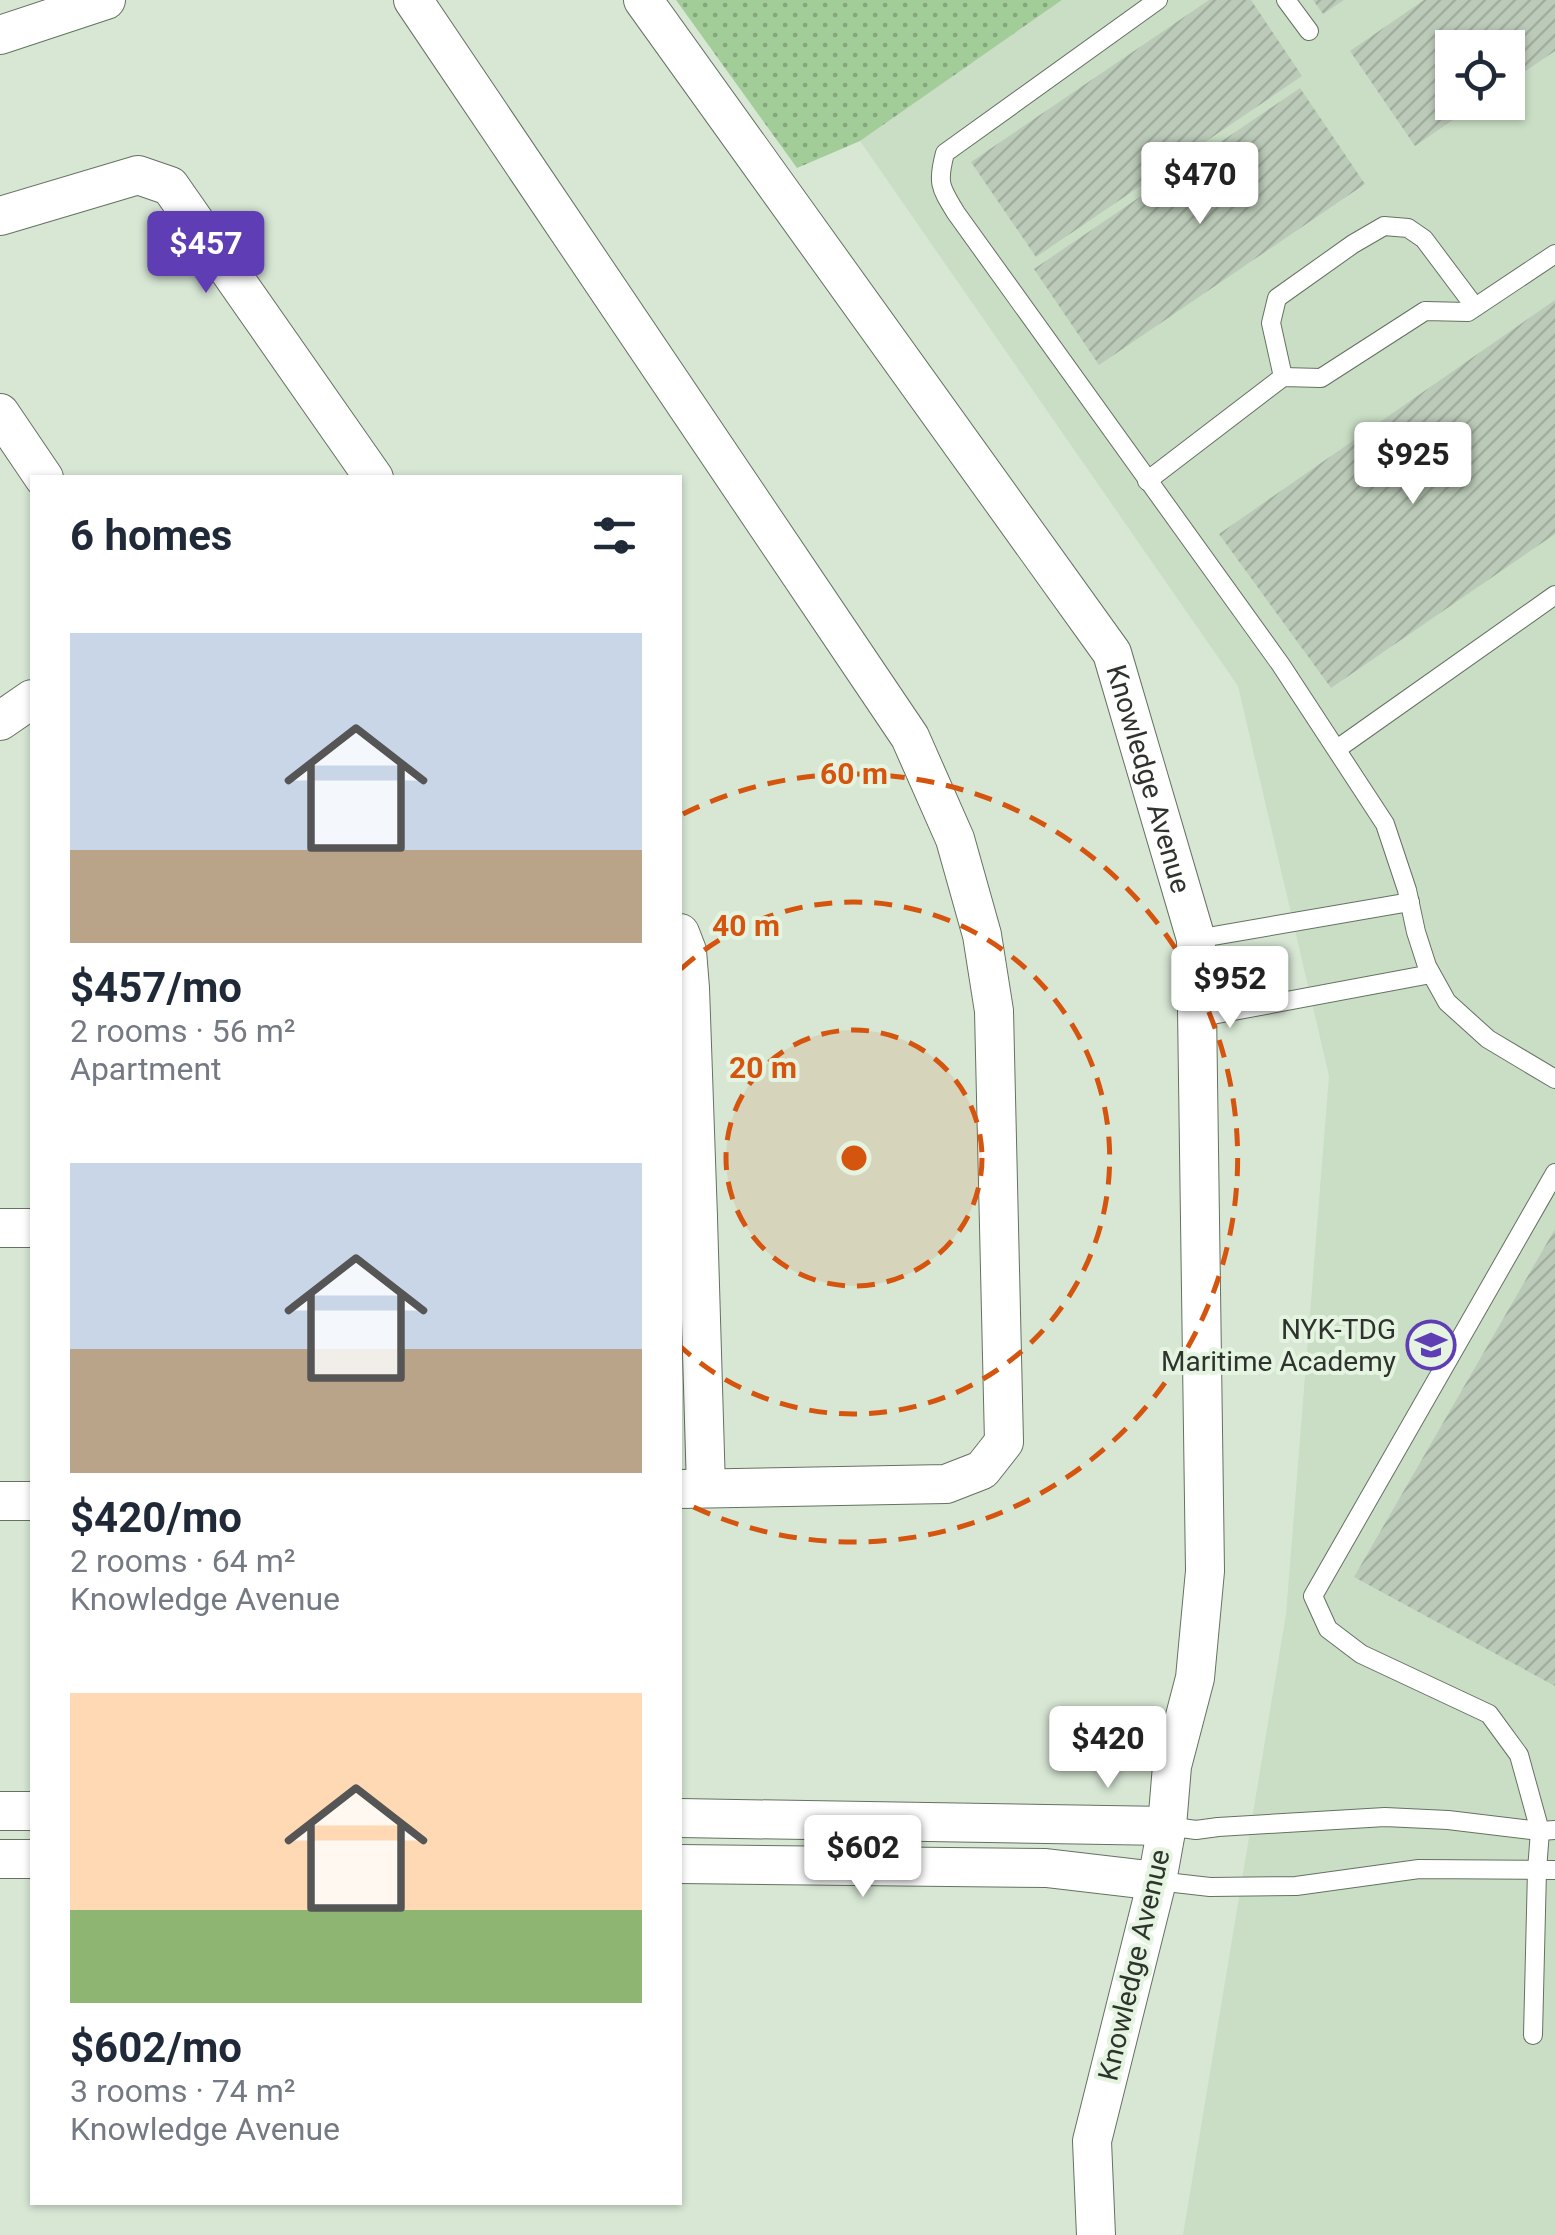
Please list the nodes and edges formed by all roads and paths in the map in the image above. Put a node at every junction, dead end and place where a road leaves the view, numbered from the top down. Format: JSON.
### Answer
{"nodes":[{"id":1,"x":106,"y":0,"type":"edge"},
{"id":2,"x":413,"y":0,"type":"edge"},
{"id":3,"x":644,"y":0,"type":"edge"},
{"id":4,"x":1158,"y":0,"type":"edge"},
{"id":5,"x":1286,"y":0,"type":"edge"},
{"id":6,"x":1309,"y":31,"type":"dead end"},
{"id":7,"x":0,"y":34,"type":"edge"},
{"id":8,"x":0,"y":216,"type":"edge"},
{"id":9,"x":1555,"y":254,"type":"edge"},
{"id":10,"x":1474,"y":308,"type":"junction"},
{"id":11,"x":1283,"y":378,"type":"junction"},
{"id":12,"x":0,"y":412,"type":"edge"},
{"id":13,"x":42,"y":475,"type":"edge"},
{"id":14,"x":372,"y":475,"type":"edge"},
{"id":15,"x":1148,"y":481,"type":"junction"},
{"id":16,"x":1555,"y":596,"type":"edge"},
{"id":17,"x":30,"y":700,"type":"edge"},
{"id":18,"x":0,"y":721,"type":"edge"},
{"id":19,"x":1337,"y":749,"type":"junction"},
{"id":20,"x":1410,"y":902,"type":"junction"},
{"id":21,"x":682,"y":939,"type":"edge"},
{"id":22,"x":1196,"y":939,"type":"junction"},
{"id":23,"x":1432,"y":974,"type":"junction"},
{"id":24,"x":1196,"y":1018,"type":"junction"},
{"id":25,"x":1555,"y":1078,"type":"edge"},
{"id":26,"x":1555,"y":1174,"type":"edge"},
{"id":27,"x":689,"y":1218,"type":"edge"},
{"id":28,"x":0,"y":1228,"type":"edge"},
{"id":29,"x":30,"y":1228,"type":"edge"},
{"id":30,"x":693,"y":1488,"type":"edge"},
{"id":31,"x":30,"y":1500,"type":"edge"},
{"id":32,"x":0,"y":1501,"type":"edge"},
{"id":33,"x":0,"y":1811,"type":"edge"},
{"id":34,"x":30,"y":1811,"type":"edge"},
{"id":35,"x":682,"y":1818,"type":"edge"},
{"id":36,"x":1167,"y":1826,"type":"junction"},
{"id":37,"x":1548,"y":1830,"type":"edge"},
{"id":38,"x":0,"y":1859,"type":"edge"},
{"id":39,"x":30,"y":1859,"type":"edge"},
{"id":40,"x":682,"y":1864,"type":"edge"},
{"id":41,"x":1546,"y":1870,"type":"edge"},
{"id":42,"x":1157,"y":1881,"type":"junction"},
{"id":43,"x":1534,"y":2034,"type":"dead end"},
{"id":44,"x":1096,"y":2235,"type":"edge"}],
"edges":[{"from":1,"to":7,"type":"street"},
{"from":2,"to":30,"type":"street"},
{"from":3,"to":22,"type":"street","name":"Knowledge Avenue"},
{"from":4,"to":15,"type":"lane"},
{"from":5,"to":6,"type":"lane"},
{"from":8,"to":14,"type":"street"},
{"from":9,"to":10,"type":"lane"},
{"from":10,"to":11,"type":"lane"},
{"from":10,"to":11,"type":"lane"},
{"from":11,"to":15,"type":"lane"},
{"from":12,"to":13,"type":"street"},
{"from":15,"to":19,"type":"lane"},
{"from":16,"to":19,"type":"lane"},
{"from":17,"to":18,"type":"street"},
{"from":19,"to":20,"type":"lane"},
{"from":20,"to":22,"type":"lane"},
{"from":20,"to":23,"type":"lane"},
{"from":21,"to":27,"type":"street"},
{"from":22,"to":24,"type":"street","name":"Knowledge Avenue"},
{"from":23,"to":24,"type":"lane"},
{"from":23,"to":25,"type":"lane"},
{"from":24,"to":36,"type":"street","name":"Knowledge Avenue"},
{"from":26,"to":37,"type":"lane"},
{"from":27,"to":30,"type":"street"},
{"from":28,"to":29,"type":"street"},
{"from":31,"to":32,"type":"street"},
{"from":33,"to":34,"type":"street"},
{"from":35,"to":36,"type":"street"},
{"from":36,"to":37,"type":"lane"},
{"from":36,"to":42,"type":"street","name":"Knowledge Avenue"},
{"from":37,"to":41,"type":"lane"},
{"from":38,"to":39,"type":"street"},
{"from":40,"to":42,"type":"street"},
{"from":41,"to":42,"type":"lane"},
{"from":41,"to":43,"type":"lane"},
{"from":42,"to":44,"type":"street","name":"Knowledge Avenue"}]}
